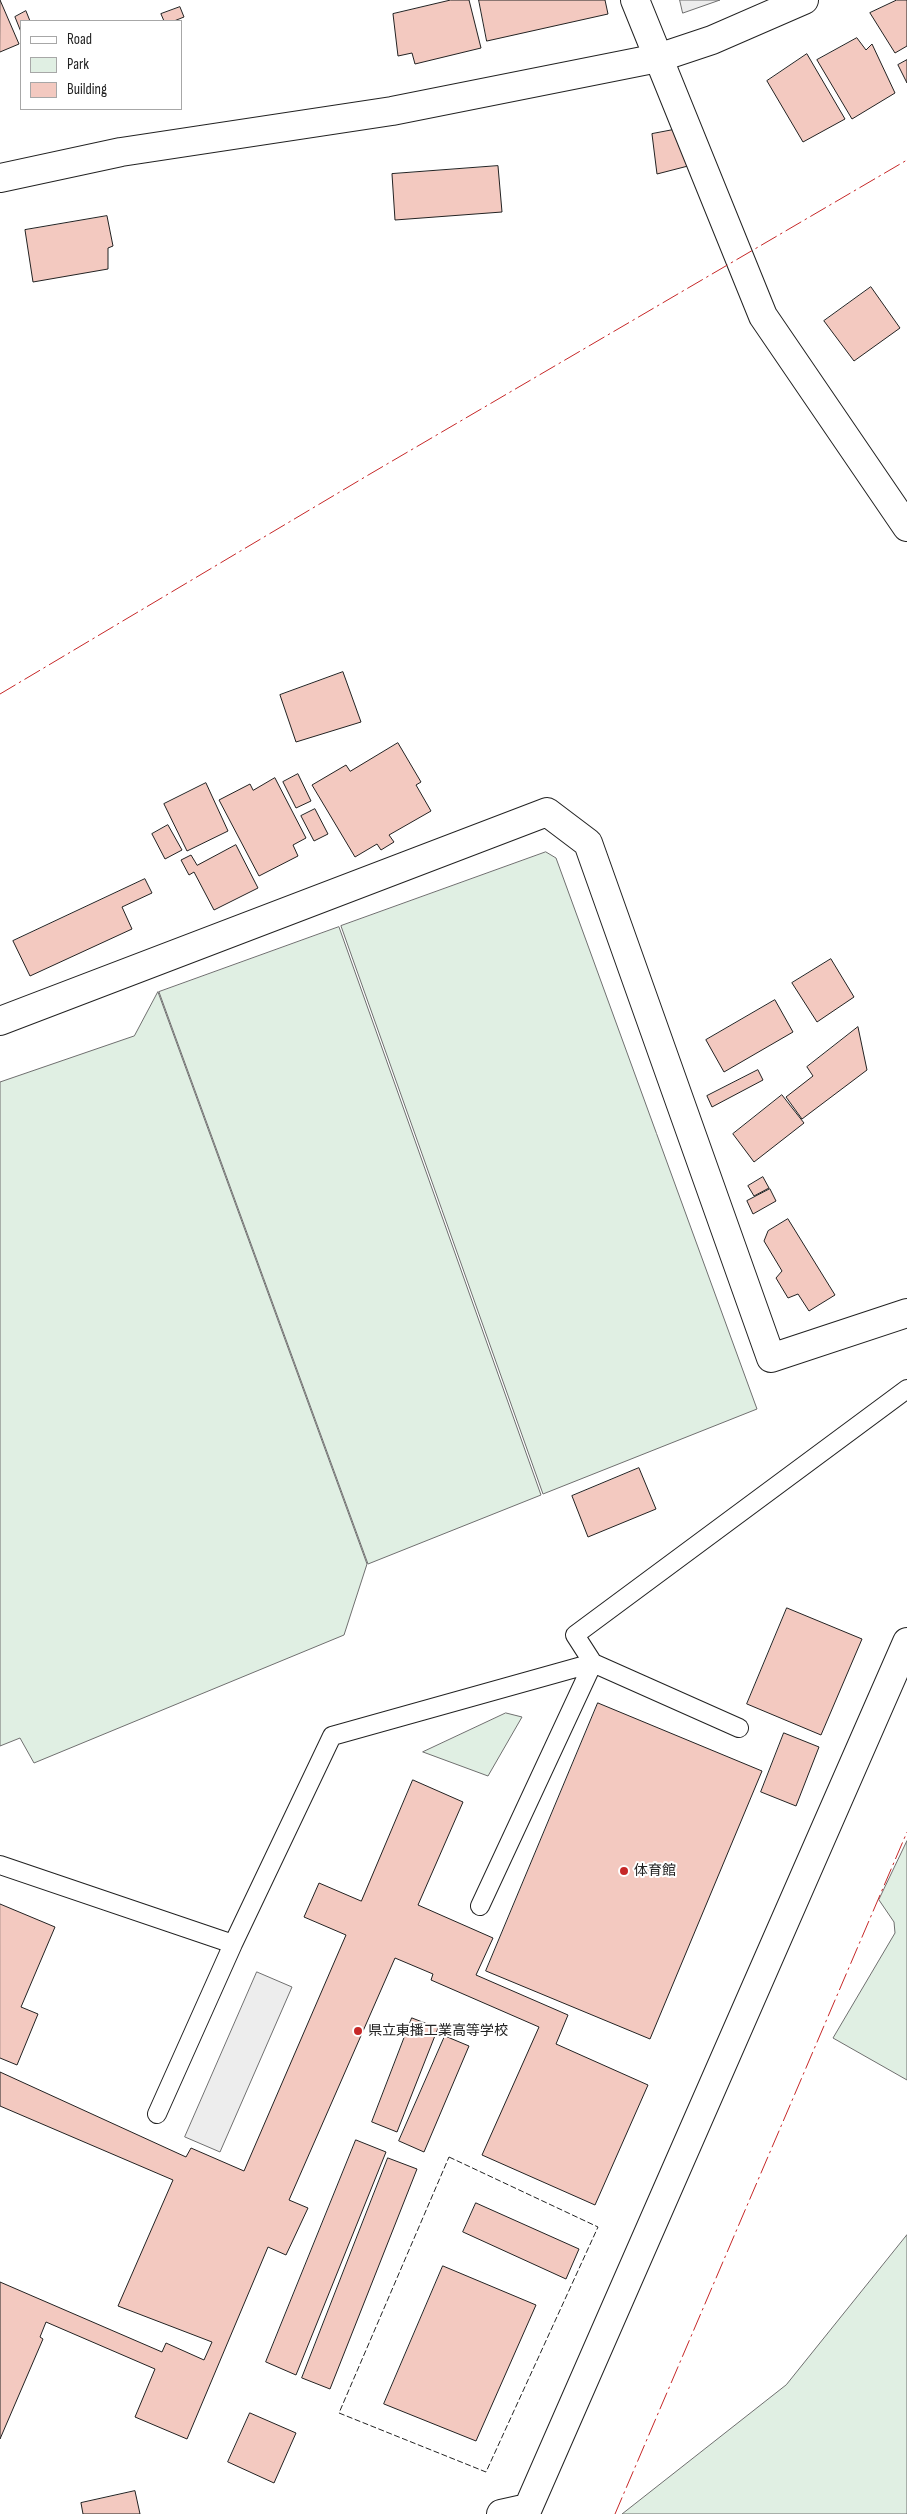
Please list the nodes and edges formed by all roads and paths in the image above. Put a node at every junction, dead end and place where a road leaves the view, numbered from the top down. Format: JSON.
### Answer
{"nodes":[{"id":1,"x":635,"y":0,"type":"edge"},
{"id":2,"x":804,"y":0,"type":"edge"},
{"id":3,"x":658,"y":58,"type":"junction"},
{"id":4,"x":0,"y":178,"type":"edge"},
{"id":5,"x":907,"y":527,"type":"edge"},
{"id":6,"x":0,"y":1021,"type":"edge"},
{"id":7,"x":907,"y":1313,"type":"edge"},
{"id":8,"x":907,"y":1389,"type":"edge"},
{"id":9,"x":907,"y":1642,"type":"edge"},
{"id":10,"x":592,"y":1663,"type":"junction"},
{"id":11,"x":739,"y":1728,"type":"dead end"},
{"id":12,"x":0,"y":1864,"type":"edge"},
{"id":13,"x":480,"y":1906,"type":"dead end"},
{"id":14,"x":233,"y":1944,"type":"junction"},
{"id":15,"x":157,"y":2114,"type":"dead end"},
{"id":16,"x":502,"y":2514,"type":"edge"}],
"edges":[{"from":1,"to":3,"type":"street"},
{"from":2,"to":3,"type":"street"},
{"from":3,"to":4,"type":"street"},
{"from":3,"to":5,"type":"street"},
{"from":6,"to":7,"type":"street"},
{"from":8,"to":10,"type":"lane"},
{"from":9,"to":16,"type":"street"},
{"from":10,"to":11,"type":"lane"},
{"from":10,"to":13,"type":"lane"},
{"from":10,"to":14,"type":"lane"},
{"from":12,"to":14,"type":"lane"},
{"from":14,"to":15,"type":"lane"}]}
